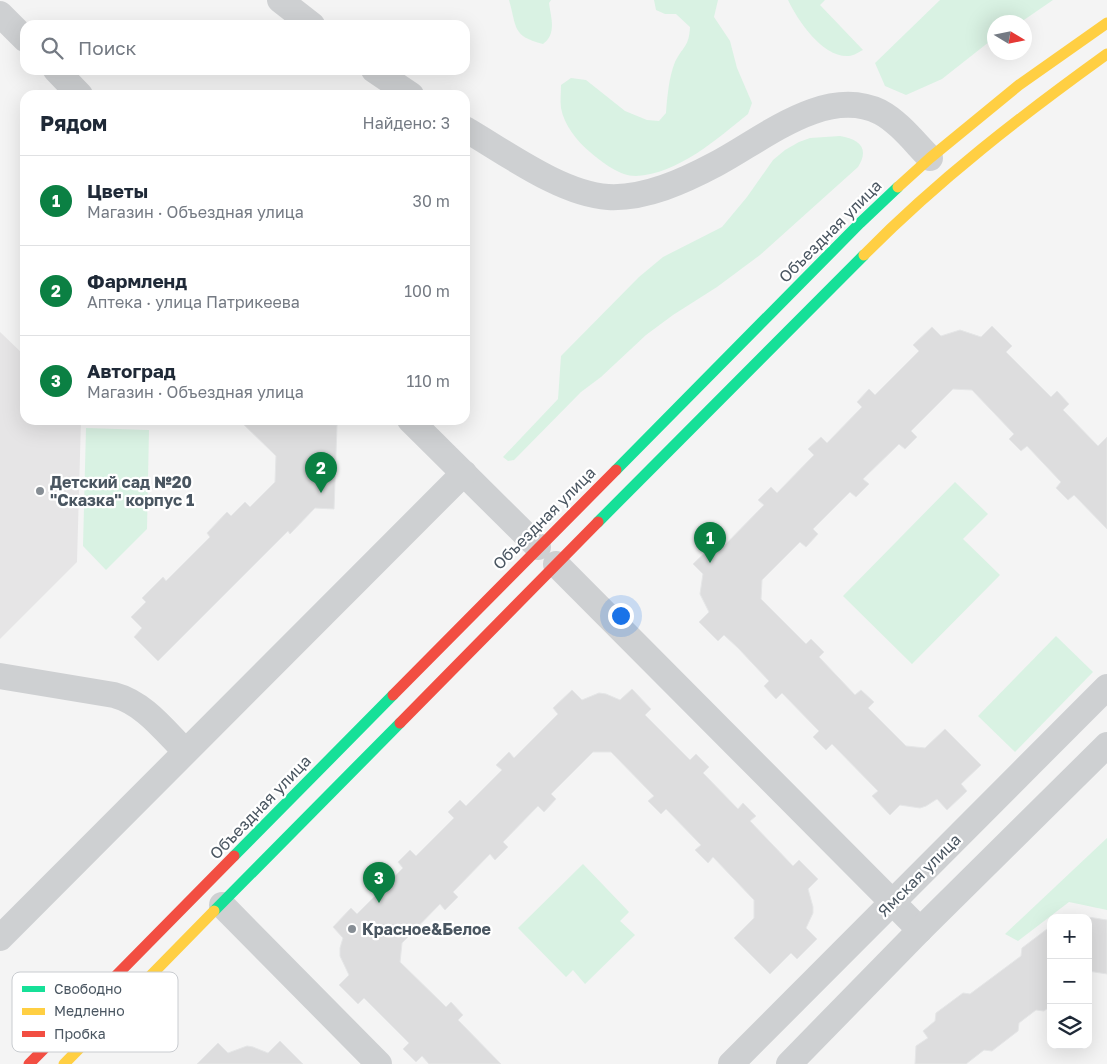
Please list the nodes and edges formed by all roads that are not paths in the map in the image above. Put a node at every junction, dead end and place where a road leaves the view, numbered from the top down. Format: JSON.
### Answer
{"nodes":[{"id":1,"x":280,"y":0,"type":"edge"},
{"id":2,"x":0,"y":14,"type":"edge"},
{"id":3,"x":306,"y":20,"type":"edge"},
{"id":4,"x":1107,"y":23,"type":"edge"},
{"id":5,"x":20,"y":34,"type":"edge"},
{"id":6,"x":1107,"y":54,"type":"edge"},
{"id":7,"x":61,"y":75,"type":"edge"},
{"id":8,"x":381,"y":75,"type":"edge"},
{"id":9,"x":75,"y":90,"type":"edge"},
{"id":10,"x":404,"y":90,"type":"edge"},
{"id":11,"x":470,"y":132,"type":"edge"},
{"id":12,"x":938,"y":168,"type":"junction"},
{"id":13,"x":415,"y":425,"type":"edge"},
{"id":14,"x":464,"y":473,"type":"junction"},
{"id":15,"x":547,"y":556,"type":"junction"},
{"id":16,"x":0,"y":676,"type":"edge"},
{"id":17,"x":1107,"y":687,"type":"edge"},
{"id":18,"x":1107,"y":746,"type":"edge"},
{"id":19,"x":185,"y":751,"type":"junction"},
{"id":20,"x":213,"y":897,"type":"junction"},
{"id":21,"x":892,"y":902,"type":"junction"},
{"id":22,"x":920,"y":930,"type":"junction"},
{"id":23,"x":0,"y":938,"type":"edge"},
{"id":24,"x":130,"y":972,"type":"edge"},
{"id":25,"x":146,"y":972,"type":"edge"},
{"id":26,"x":42,"y":1052,"type":"edge"},
{"id":27,"x":75,"y":1052,"type":"edge"},
{"id":28,"x":29,"y":1064,"type":"edge"},
{"id":29,"x":64,"y":1064,"type":"edge"},
{"id":30,"x":379,"y":1064,"type":"edge"},
{"id":31,"x":731,"y":1064,"type":"edge"},
{"id":32,"x":789,"y":1064,"type":"edge"}],
"edges":[{"from":1,"to":3,"type":"street"},
{"from":2,"to":5,"type":"street"},
{"from":4,"to":12,"type":"main road","name":"Объездная улица"},
{"from":6,"to":12,"type":"main road","name":"Объездная улица"},
{"from":7,"to":9,"type":"street"},
{"from":8,"to":10,"type":"street"},
{"from":11,"to":12,"type":"street"},
{"from":12,"to":15,"type":"main road","name":"Объездная улица"},
{"from":12,"to":15,"type":"main road","name":"Объездная улица"},
{"from":13,"to":14,"type":"street"},
{"from":14,"to":15,"type":"street"},
{"from":14,"to":19,"type":"street"},
{"from":15,"to":20,"type":"main road","name":"Объездная улица"},
{"from":15,"to":20,"type":"main road","name":"Объездная улица"},
{"from":15,"to":21,"type":"street"},
{"from":16,"to":19,"type":"street"},
{"from":17,"to":21,"type":"street","name":"Ямская улица"},
{"from":18,"to":22,"type":"street"},
{"from":19,"to":23,"type":"street"},
{"from":20,"to":24,"type":"main road","name":"Объездная улица"},
{"from":20,"to":25,"type":"main road","name":"Объездная улица"},
{"from":20,"to":30,"type":"street"},
{"from":21,"to":22,"type":"street"},
{"from":21,"to":31,"type":"street","name":"Ямская улица"},
{"from":22,"to":32,"type":"street"},
{"from":26,"to":28,"type":"main road","name":"Объездная улица"},
{"from":27,"to":29,"type":"main road","name":"Объездная улица"}]}
